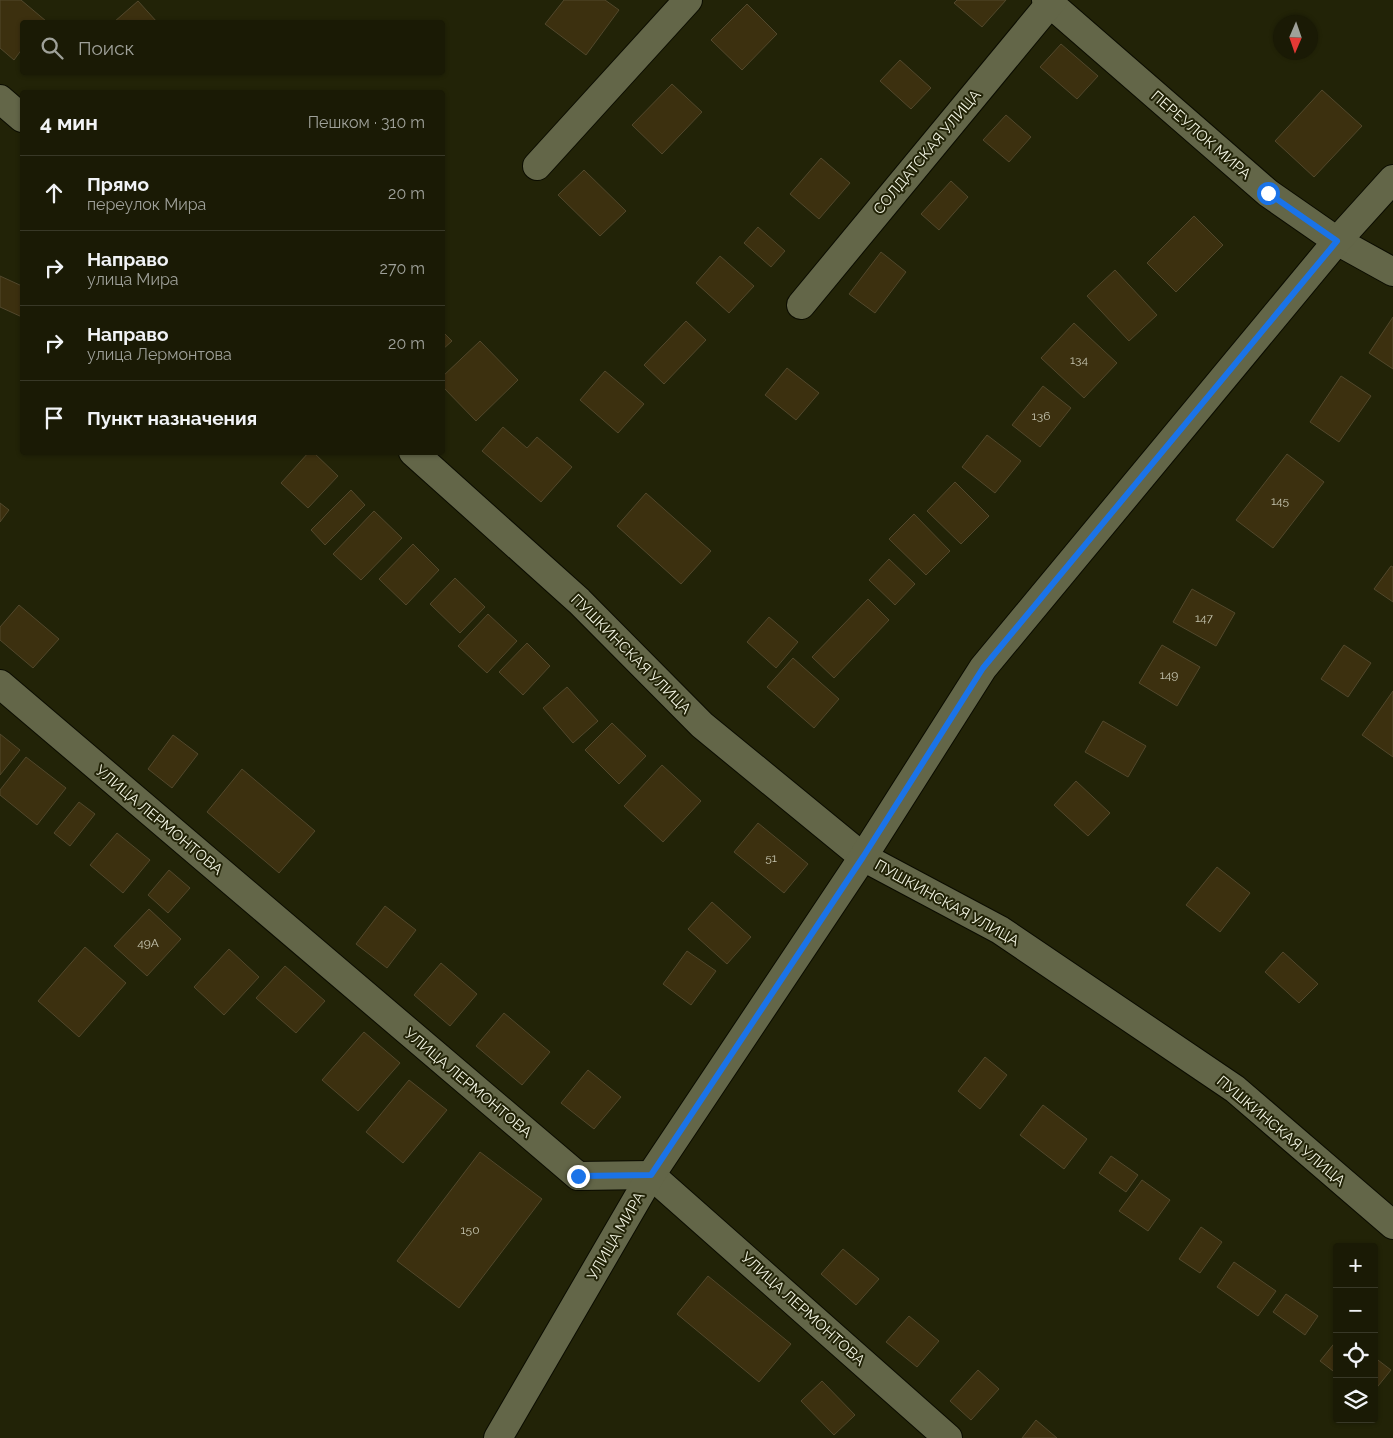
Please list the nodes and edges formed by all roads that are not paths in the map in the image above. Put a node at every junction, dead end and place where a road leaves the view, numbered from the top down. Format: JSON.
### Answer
{"nodes":[{"id":1,"x":1050,"y":1,"type":"edge"},
{"id":2,"x":676,"y":3,"type":"edge"},
{"id":3,"x":0,"y":99,"type":"edge"},
{"id":4,"x":20,"y":116,"type":"edge"},
{"id":5,"x":537,"y":166,"type":"dead end"},
{"id":6,"x":1393,"y":179,"type":"edge"},
{"id":7,"x":1337,"y":241,"type":"junction"},
{"id":8,"x":1393,"y":272,"type":"edge"},
{"id":9,"x":801,"y":305,"type":"dead end"},
{"id":10,"x":416,"y":455,"type":"edge"},
{"id":11,"x":0,"y":684,"type":"edge"},
{"id":12,"x":863,"y":857,"type":"junction"},
{"id":13,"x":651,"y":1175,"type":"junction"},
{"id":14,"x":1393,"y":1225,"type":"edge"},
{"id":15,"x":498,"y":1438,"type":"edge"},
{"id":16,"x":948,"y":1438,"type":"edge"}],
"edges":[{"from":1,"to":7,"type":"street","name":"ПЕРЕУЛОК МИРА"},
{"from":1,"to":9,"type":"street","name":"СОЛДАТСКАЯ УЛИЦА"},
{"from":2,"to":5,"type":"street"},
{"from":3,"to":4,"type":"street"},
{"from":6,"to":7,"type":"street","name":"УЛИЦА МИРА"},
{"from":7,"to":8,"type":"street","name":"ПЕРЕУЛОК МИРА"},
{"from":7,"to":12,"type":"street","name":"УЛИЦА МИРА"},
{"from":10,"to":12,"type":"street","name":"ПУШКИНСКАЯ УЛИЦА"},
{"from":11,"to":13,"type":"street","name":"УЛИЦА ЛЕРМОНТОВА"},
{"from":12,"to":13,"type":"street","name":"УЛИЦА МИРА"},
{"from":12,"to":14,"type":"street","name":"ПУШКИНСКАЯ УЛИЦА"},
{"from":13,"to":15,"type":"street","name":"УЛИЦА МИРА"},
{"from":13,"to":16,"type":"street","name":"УЛИЦА ЛЕРМОНТОВА"}]}
